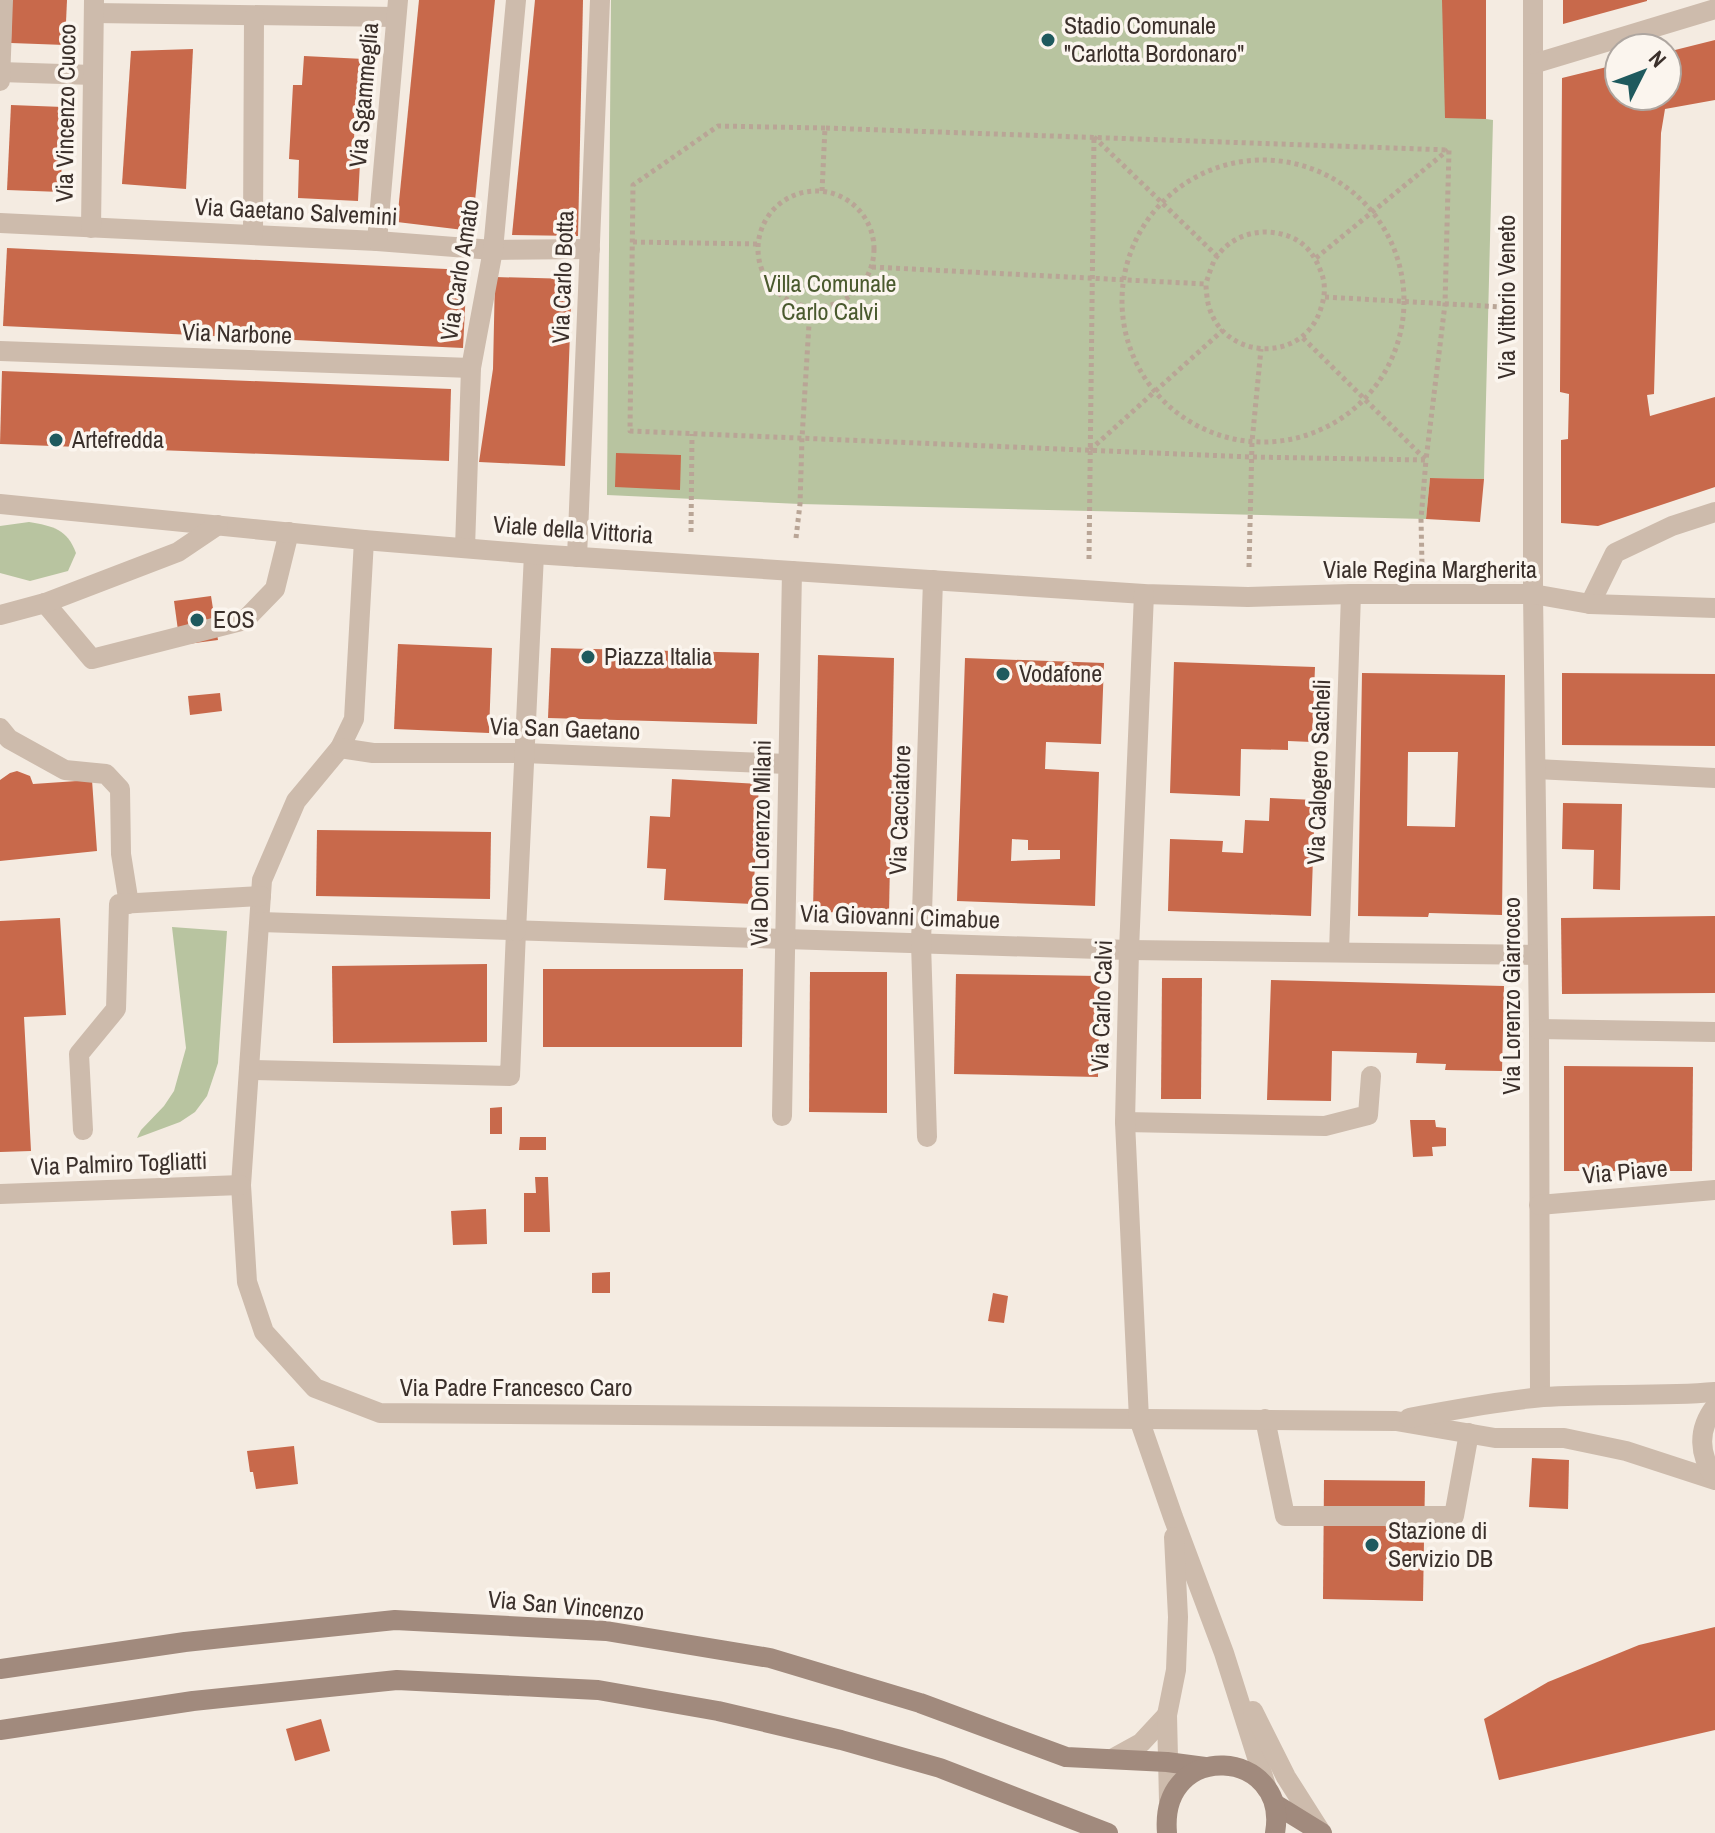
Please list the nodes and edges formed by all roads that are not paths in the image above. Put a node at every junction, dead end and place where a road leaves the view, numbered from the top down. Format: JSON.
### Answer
{"nodes":[{"id":1,"x":3,"y":0,"type":"edge"},
{"id":2,"x":516,"y":0,"type":"edge"},
{"id":3,"x":600,"y":0,"type":"edge"},
{"id":4,"x":1533,"y":0,"type":"edge"},
{"id":5,"x":94,"y":7,"type":"edge"},
{"id":6,"x":397,"y":9,"type":"edge"},
{"id":7,"x":1715,"y":9,"type":"edge"},
{"id":8,"x":254,"y":17,"type":"junction"},
{"id":9,"x":1533,"y":64,"type":"junction"},
{"id":10,"x":0,"y":72,"type":"edge"},
{"id":11,"x":93,"y":75,"type":"junction"},
{"id":12,"x":0,"y":81,"type":"edge"},
{"id":13,"x":0,"y":223,"type":"edge"},
{"id":14,"x":91,"y":228,"type":"junction"},
{"id":15,"x":253,"y":234,"type":"junction"},
{"id":16,"x":377,"y":241,"type":"junction"},
{"id":17,"x":590,"y":249,"type":"junction"},
{"id":18,"x":493,"y":250,"type":"junction"},
{"id":19,"x":0,"y":351,"type":"edge"},
{"id":20,"x":471,"y":368,"type":"junction"},
{"id":21,"x":0,"y":504,"type":"edge"},
{"id":22,"x":1715,"y":512,"type":"edge"},
{"id":23,"x":218,"y":525,"type":"junction"},
{"id":24,"x":289,"y":532,"type":"junction"},
{"id":25,"x":364,"y":540,"type":"junction"},
{"id":26,"x":465,"y":548,"type":"junction"},
{"id":27,"x":534,"y":554,"type":"junction"},
{"id":28,"x":577,"y":557,"type":"junction"},
{"id":29,"x":792,"y":571,"type":"junction"},
{"id":30,"x":933,"y":580,"type":"junction"},
{"id":31,"x":1144,"y":594,"type":"junction"},
{"id":32,"x":1351,"y":594,"type":"junction"},
{"id":33,"x":1533,"y":594,"type":"junction"},
{"id":34,"x":45,"y":603,"type":"junction"},
{"id":35,"x":1590,"y":604,"type":"junction"},
{"id":36,"x":1715,"y":608,"type":"edge"},
{"id":37,"x":0,"y":615,"type":"edge"},
{"id":38,"x":0,"y":728,"type":"edge"},
{"id":39,"x":340,"y":748,"type":"junction"},
{"id":40,"x":524,"y":753,"type":"junction"},
{"id":41,"x":788,"y":764,"type":"junction"},
{"id":42,"x":1536,"y":769,"type":"junction"},
{"id":43,"x":1715,"y":778,"type":"edge"},
{"id":44,"x":261,"y":896,"type":"junction"},
{"id":45,"x":129,"y":904,"type":"junction"},
{"id":46,"x":260,"y":922,"type":"junction"},
{"id":47,"x":516,"y":931,"type":"junction"},
{"id":48,"x":785,"y":939,"type":"junction"},
{"id":49,"x":921,"y":943,"type":"junction"},
{"id":50,"x":1129,"y":950,"type":"junction"},
{"id":51,"x":1339,"y":952,"type":"junction"},
{"id":52,"x":1538,"y":955,"type":"junction"},
{"id":53,"x":1539,"y":1029,"type":"junction"},
{"id":54,"x":1715,"y":1032,"type":"edge"},
{"id":55,"x":249,"y":1070,"type":"junction"},
{"id":56,"x":1371,"y":1076,"type":"dead end"},
{"id":57,"x":782,"y":1116,"type":"dead end"},
{"id":58,"x":1125,"y":1122,"type":"junction"},
{"id":59,"x":83,"y":1130,"type":"dead end"},
{"id":60,"x":927,"y":1137,"type":"dead end"},
{"id":61,"x":241,"y":1185,"type":"junction"},
{"id":62,"x":1715,"y":1190,"type":"edge"},
{"id":63,"x":0,"y":1194,"type":"edge"},
{"id":64,"x":1539,"y":1205,"type":"junction"},
{"id":65,"x":1715,"y":1392,"type":"edge"},
{"id":66,"x":1540,"y":1397,"type":"junction"},
{"id":67,"x":1715,"y":1407,"type":"edge"},
{"id":68,"x":1139,"y":1419,"type":"junction"},
{"id":69,"x":1265,"y":1419,"type":"junction"},
{"id":70,"x":1396,"y":1421,"type":"junction"},
{"id":71,"x":1469,"y":1433,"type":"junction"},
{"id":72,"x":1715,"y":1479,"type":"edge"},
{"id":73,"x":1173,"y":1517,"type":"junction"},
{"id":74,"x":1224,"y":1653,"type":"junction"},
{"id":75,"x":0,"y":1669,"type":"edge"},
{"id":76,"x":1167,"y":1715,"type":"junction"},
{"id":77,"x":0,"y":1730,"type":"edge"},
{"id":78,"x":1112,"y":1759,"type":"junction"},
{"id":79,"x":1167,"y":1762,"type":"junction"},
{"id":80,"x":1205,"y":1767,"type":"junction"},
{"id":81,"x":1271,"y":1797,"type":"junction"},
{"id":82,"x":1169,"y":1801,"type":"junction"},
{"id":83,"x":1322,"y":1832,"type":"edge"},
{"id":84,"x":1108,"y":1833,"type":"edge"},
{"id":85,"x":1167,"y":1833,"type":"edge"},
{"id":86,"x":1275,"y":1833,"type":"edge"}],
"edges":[{"from":1,"to":10,"type":"street"},
{"from":2,"to":18,"type":"street","name":"Via Carlo Amato"},
{"from":3,"to":17,"type":"street","name":"Via Carlo Botta"},
{"from":4,"to":9,"type":"street","name":"Via Vittorio Veneto"},
{"from":5,"to":8,"type":"street"},
{"from":5,"to":11,"type":"street","name":"Via Vincenzo Cuoco"},
{"from":6,"to":8,"type":"street"},
{"from":6,"to":16,"type":"street","name":"Via Sgammeglia"},
{"from":7,"to":9,"type":"street"},
{"from":8,"to":15,"type":"street"},
{"from":9,"to":33,"type":"street","name":"Via Vittorio Veneto"},
{"from":10,"to":11,"type":"street"},
{"from":10,"to":12,"type":"street"},
{"from":11,"to":14,"type":"street","name":"Via Vincenzo Cuoco"},
{"from":13,"to":14,"type":"street","name":"Via Gaetano Salvemini"},
{"from":14,"to":15,"type":"street","name":"Via Gaetano Salvemini"},
{"from":15,"to":16,"type":"street","name":"Via Gaetano Salvemini"},
{"from":16,"to":18,"type":"street","name":"Via Gaetano Salvemini"},
{"from":17,"to":18,"type":"street","name":"Via Gaetano Salvemini"},
{"from":17,"to":28,"type":"street","name":"Via Carlo Botta"},
{"from":18,"to":20,"type":"street","name":"Via Carlo Amato"},
{"from":19,"to":20,"type":"street","name":"Via Narbone"},
{"from":20,"to":26,"type":"street","name":"Via Carlo Amato"},
{"from":21,"to":23,"type":"street","name":"Viale della Vittoria"},
{"from":22,"to":35,"type":"street"},
{"from":23,"to":24,"type":"street","name":"Viale della Vittoria"},
{"from":23,"to":34,"type":"street"},
{"from":24,"to":25,"type":"street","name":"Viale della Vittoria"},
{"from":24,"to":34,"type":"street"},
{"from":25,"to":26,"type":"street","name":"Viale della Vittoria"},
{"from":25,"to":39,"type":"street","name":"Via Padre Francesco Caro"},
{"from":26,"to":27,"type":"street","name":"Viale della Vittoria"},
{"from":27,"to":28,"type":"street","name":"Viale della Vittoria"},
{"from":27,"to":40,"type":"street"},
{"from":28,"to":29,"type":"street","name":"Viale della Vittoria"},
{"from":29,"to":30,"type":"street","name":"Viale della Vittoria"},
{"from":29,"to":41,"type":"street","name":"Via Don Lorenzo Milani"},
{"from":30,"to":31,"type":"street","name":"Viale della Vittoria"},
{"from":30,"to":49,"type":"street","name":"Via Cacciatore"},
{"from":31,"to":32,"type":"street","name":"Viale Regina Margherita"},
{"from":31,"to":50,"type":"street","name":"Via Carlo Calvi"},
{"from":32,"to":33,"type":"street","name":"Viale Regina Margherita"},
{"from":32,"to":51,"type":"street","name":"Via Calogero Sacheli"},
{"from":33,"to":35,"type":"street","name":"Viale Regina Margherita"},
{"from":33,"to":42,"type":"street","name":"Via Lorenzo Giarrocco"},
{"from":34,"to":37,"type":"street"},
{"from":35,"to":36,"type":"street","name":"Viale Regina Margherita"},
{"from":38,"to":45,"type":"street"},
{"from":39,"to":40,"type":"street","name":"Via San Gaetano"},
{"from":39,"to":44,"type":"street","name":"Via Padre Francesco Caro"},
{"from":40,"to":41,"type":"street","name":"Via San Gaetano"},
{"from":40,"to":47,"type":"street"},
{"from":41,"to":48,"type":"street","name":"Via Don Lorenzo Milani"},
{"from":42,"to":43,"type":"street"},
{"from":42,"to":52,"type":"street","name":"Via Lorenzo Giarrocco"},
{"from":44,"to":45,"type":"street"},
{"from":44,"to":46,"type":"street","name":"Via Padre Francesco Caro"},
{"from":45,"to":59,"type":"street"},
{"from":46,"to":47,"type":"street","name":"Via Giovanni Cimabue"},
{"from":46,"to":55,"type":"street","name":"Via Padre Francesco Caro"},
{"from":47,"to":48,"type":"street","name":"Via Giovanni Cimabue"},
{"from":47,"to":55,"type":"street"},
{"from":48,"to":49,"type":"street","name":"Via Giovanni Cimabue"},
{"from":48,"to":57,"type":"street","name":"Via Don Lorenzo Milani"},
{"from":49,"to":50,"type":"street","name":"Via Giovanni Cimabue"},
{"from":49,"to":60,"type":"street","name":"Via Cacciatore"},
{"from":50,"to":51,"type":"street","name":"Via Giovanni Cimabue"},
{"from":50,"to":58,"type":"street","name":"Via Carlo Calvi"},
{"from":51,"to":52,"type":"street","name":"Via Giovanni Cimabue"},
{"from":52,"to":53,"type":"street","name":"Via Lorenzo Giarrocco"},
{"from":53,"to":54,"type":"street"},
{"from":53,"to":64,"type":"street","name":"Via Lorenzo Giarrocco"},
{"from":55,"to":61,"type":"street","name":"Via Padre Francesco Caro"},
{"from":56,"to":58,"type":"street"},
{"from":58,"to":68,"type":"street","name":"Via Carlo Calvi"},
{"from":61,"to":63,"type":"street","name":"Via Palmiro Togliatti"},
{"from":61,"to":68,"type":"street","name":"Via Padre Francesco Caro"},
{"from":62,"to":64,"type":"street","name":"Via Piave"},
{"from":64,"to":66,"type":"street","name":"Via Lorenzo Giarrocco"},
{"from":65,"to":66,"type":"street"},
{"from":66,"to":70,"type":"street"},
{"from":67,"to":72,"type":"street"},
{"from":68,"to":69,"type":"street","name":"Via Padre Francesco Caro"},
{"from":68,"to":73,"type":"street","name":"Via Carlo Calvi"},
{"from":69,"to":70,"type":"street","name":"Via Padre Francesco Caro"},
{"from":69,"to":71,"type":"street"},
{"from":70,"to":71,"type":"street"},
{"from":71,"to":72,"type":"street"},
{"from":73,"to":74,"type":"street"},
{"from":73,"to":76,"type":"street"},
{"from":74,"to":81,"type":"street"},
{"from":74,"to":83,"type":"street"},
{"from":75,"to":78,"type":"main road","name":"Via San Vincenzo"},
{"from":76,"to":78,"type":"street"},
{"from":76,"to":79,"type":"street"},
{"from":77,"to":84,"type":"main road"},
{"from":78,"to":79,"type":"main road","name":"Via San Vincenzo"},
{"from":79,"to":80,"type":"main road","name":"Via San Vincenzo"},
{"from":79,"to":82,"type":"street"},
{"from":80,"to":81,"type":"main road","name":"Via San Vincenzo"},
{"from":80,"to":82,"type":"main road"},
{"from":81,"to":83,"type":"main road","name":"Via San Vincenzo"},
{"from":81,"to":86,"type":"main road"},
{"from":82,"to":85,"type":"main road"}]}
